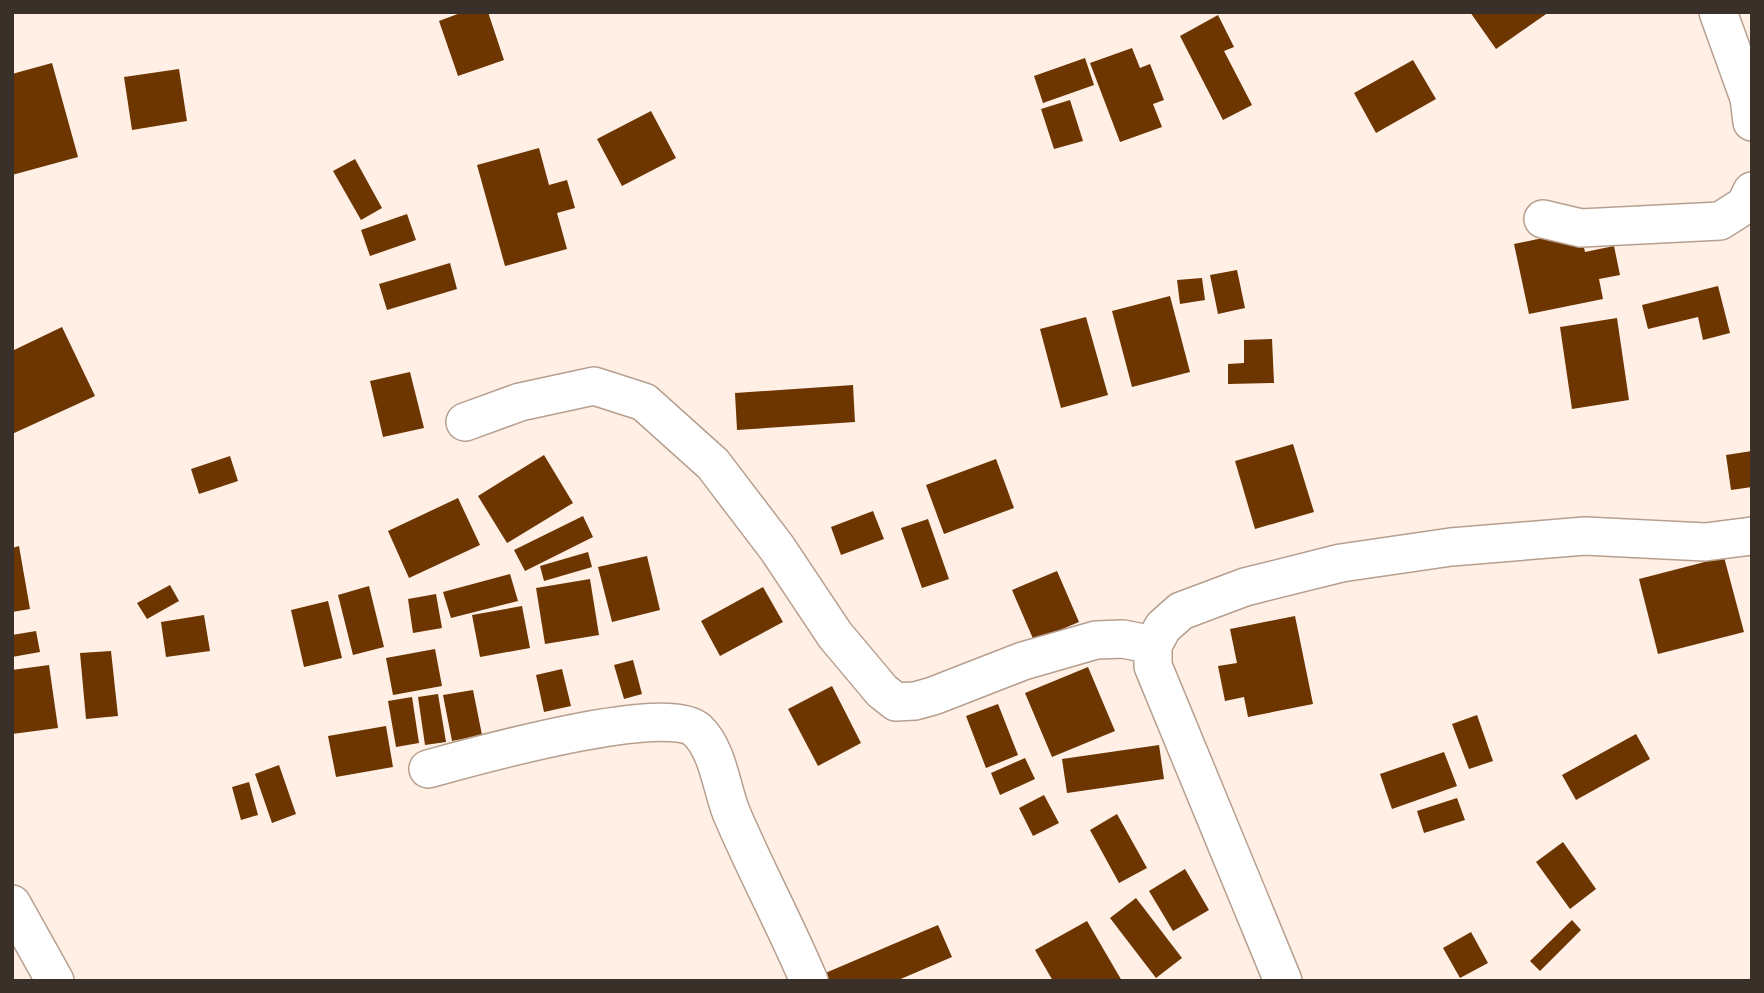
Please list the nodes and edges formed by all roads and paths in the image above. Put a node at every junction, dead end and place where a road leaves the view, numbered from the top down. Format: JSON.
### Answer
{"nodes":[{"id":1,"x":1718,"y":12,"type":"edge"},
{"id":2,"x":1752,"y":122,"type":"edge"},
{"id":3,"x":1752,"y":191,"type":"edge"},
{"id":4,"x":1543,"y":219,"type":"dead end"},
{"id":5,"x":465,"y":422,"type":"dead end"},
{"id":6,"x":1752,"y":536,"type":"edge"},
{"id":7,"x":1153,"y":645,"type":"junction"},
{"id":8,"x":428,"y":769,"type":"dead end"},
{"id":9,"x":12,"y":904,"type":"edge"},
{"id":10,"x":55,"y":981,"type":"edge"},
{"id":11,"x":809,"y":981,"type":"edge"},
{"id":12,"x":1283,"y":981,"type":"edge"}],
"edges":[{"from":1,"to":2,"type":"street"},
{"from":3,"to":4,"type":"street"},
{"from":5,"to":7,"type":"street"},
{"from":6,"to":7,"type":"street"},
{"from":7,"to":12,"type":"street"},
{"from":8,"to":11,"type":"street"},
{"from":9,"to":10,"type":"street"}]}
